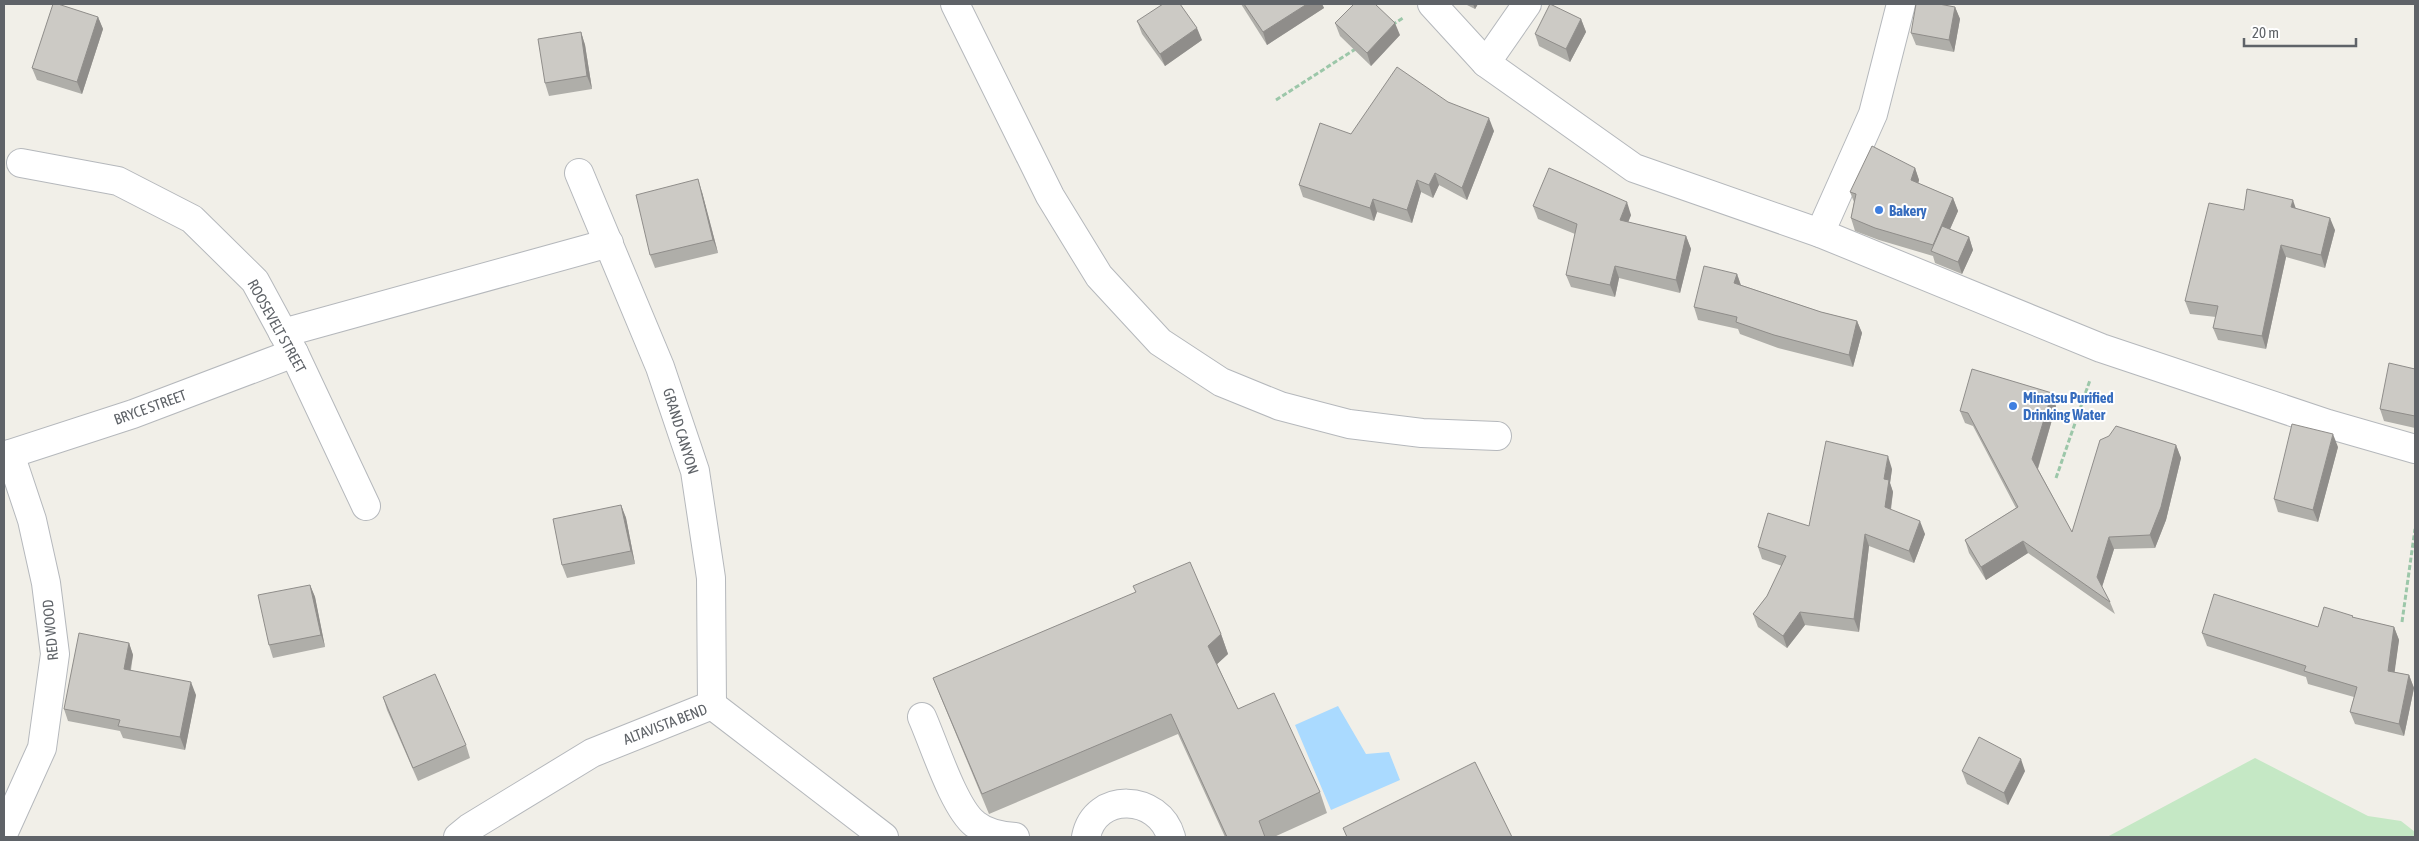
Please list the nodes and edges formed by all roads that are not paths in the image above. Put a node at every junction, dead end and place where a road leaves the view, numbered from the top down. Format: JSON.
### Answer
{"nodes":[{"id":1,"x":955,"y":4,"type":"edge"},
{"id":2,"x":1527,"y":4,"type":"edge"},
{"id":3,"x":1901,"y":4,"type":"edge"},
{"id":4,"x":1420,"y":9,"type":"edge"},
{"id":5,"x":1486,"y":63,"type":"junction"},
{"id":6,"x":21,"y":163,"type":"dead end"},
{"id":7,"x":579,"y":173,"type":"dead end"},
{"id":8,"x":1820,"y":234,"type":"junction"},
{"id":9,"x":609,"y":243,"type":"junction"},
{"id":10,"x":288,"y":343,"type":"junction"},
{"id":11,"x":1496,"y":436,"type":"dead end"},
{"id":12,"x":2415,"y":449,"type":"edge"},
{"id":13,"x":7,"y":455,"type":"edge"},
{"id":14,"x":366,"y":506,"type":"dead end"},
{"id":15,"x":712,"y":705,"type":"junction"},
{"id":16,"x":922,"y":717,"type":"dead end"},
{"id":17,"x":4,"y":832,"type":"edge"},
{"id":18,"x":458,"y":837,"type":"edge"},
{"id":19,"x":884,"y":837,"type":"edge"},
{"id":20,"x":1015,"y":837,"type":"edge"},
{"id":21,"x":1086,"y":837,"type":"edge"},
{"id":22,"x":1172,"y":837,"type":"edge"}],
"edges":[{"from":1,"to":11,"type":"street"},
{"from":2,"to":5,"type":"street"},
{"from":3,"to":8,"type":"street"},
{"from":4,"to":5,"type":"street"},
{"from":5,"to":8,"type":"street"},
{"from":6,"to":10,"type":"street","name":"ROOSEVELT STREET"},
{"from":7,"to":9,"type":"street","name":"GRAND CANYON"},
{"from":8,"to":12,"type":"street"},
{"from":9,"to":10,"type":"street","name":"BRYCE STREET"},
{"from":9,"to":15,"type":"street","name":"GRAND CANYON"},
{"from":10,"to":13,"type":"street","name":"BRYCE STREET"},
{"from":10,"to":14,"type":"street","name":"ROOSEVELT STREET"},
{"from":13,"to":17,"type":"street","name":"RED WOOD"},
{"from":15,"to":18,"type":"street","name":"ALTAVISTA BEND"},
{"from":15,"to":19,"type":"street","name":"ALTAVISTA BEND"},
{"from":16,"to":20,"type":"street"},
{"from":21,"to":22,"type":"street"}]}
